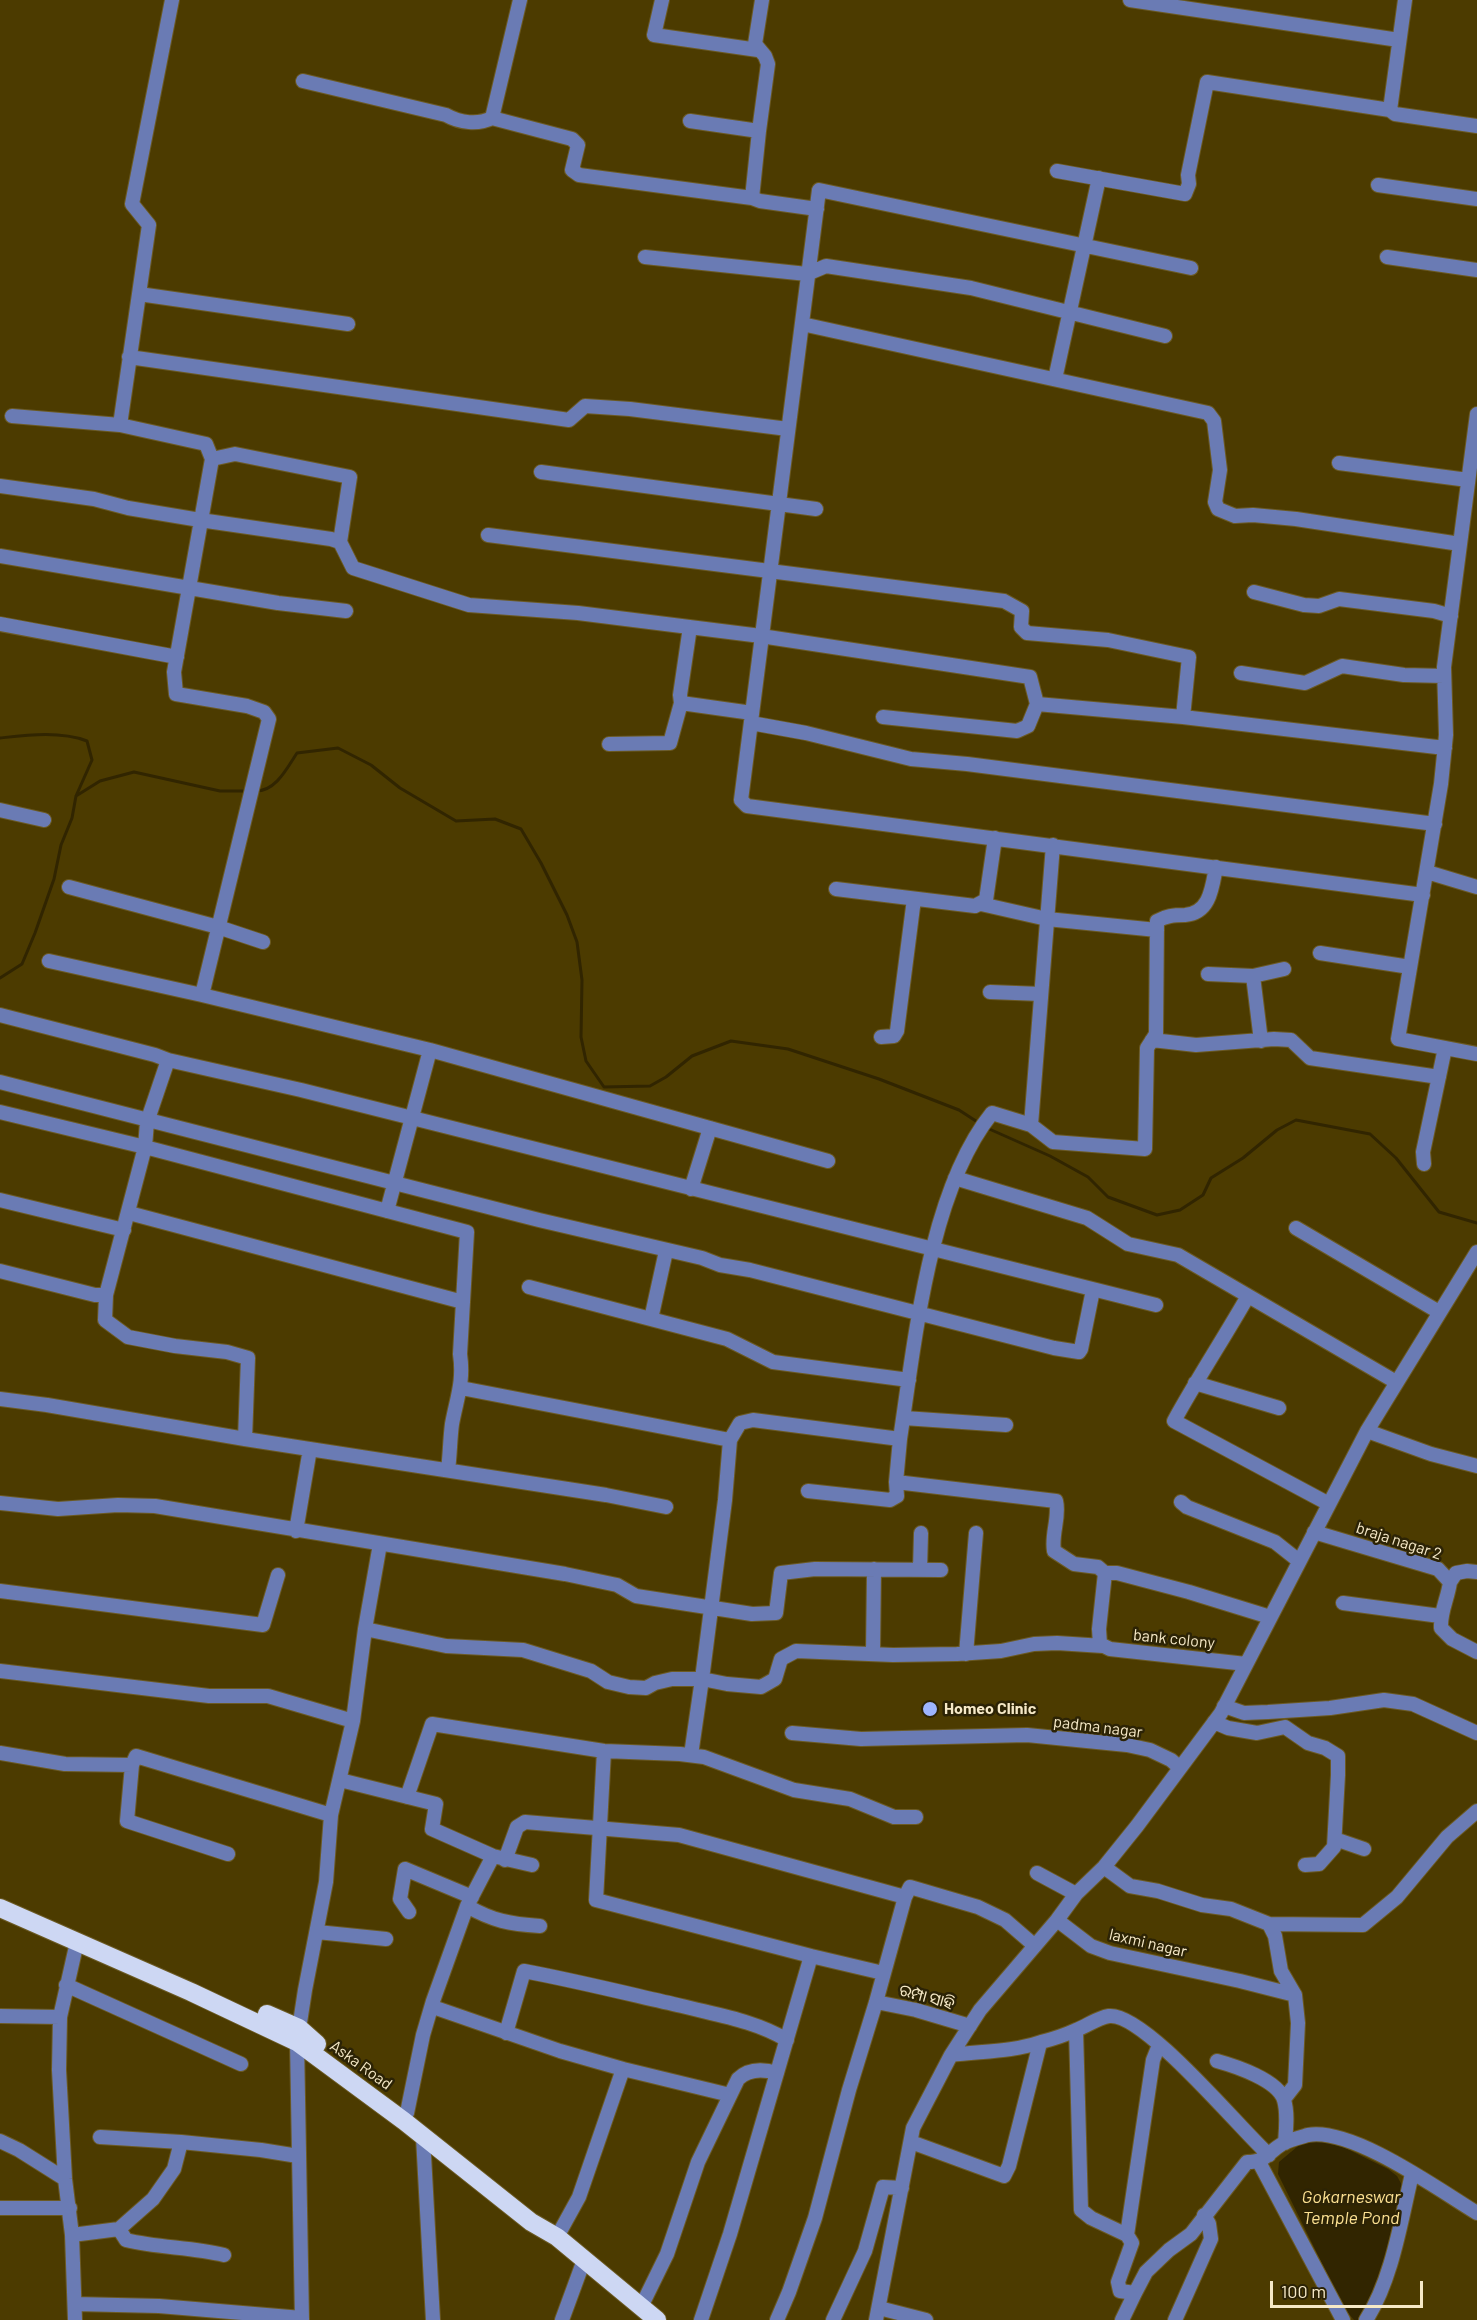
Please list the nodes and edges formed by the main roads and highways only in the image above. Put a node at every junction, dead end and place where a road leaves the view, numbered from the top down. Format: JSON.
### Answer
{"nodes":[{"id":1,"x":0,"y":1899,"type":"edge"},
{"id":2,"x":0,"y":1908,"type":"edge"},
{"id":3,"x":298,"y":2035,"type":"junction"},
{"id":4,"x":557,"y":2237,"type":"junction"},
{"id":5,"x":657,"y":2320,"type":"edge"}],
"edges":[{"from":1,"to":3,"type":"highway"},
{"from":2,"to":3,"type":"highway","name":"Aska Road"},
{"from":3,"to":4,"type":"highway"},
{"from":3,"to":4,"type":"highway","name":"Aska Road"},
{"from":4,"to":5,"type":"highway","name":"Aska Road"}]}
